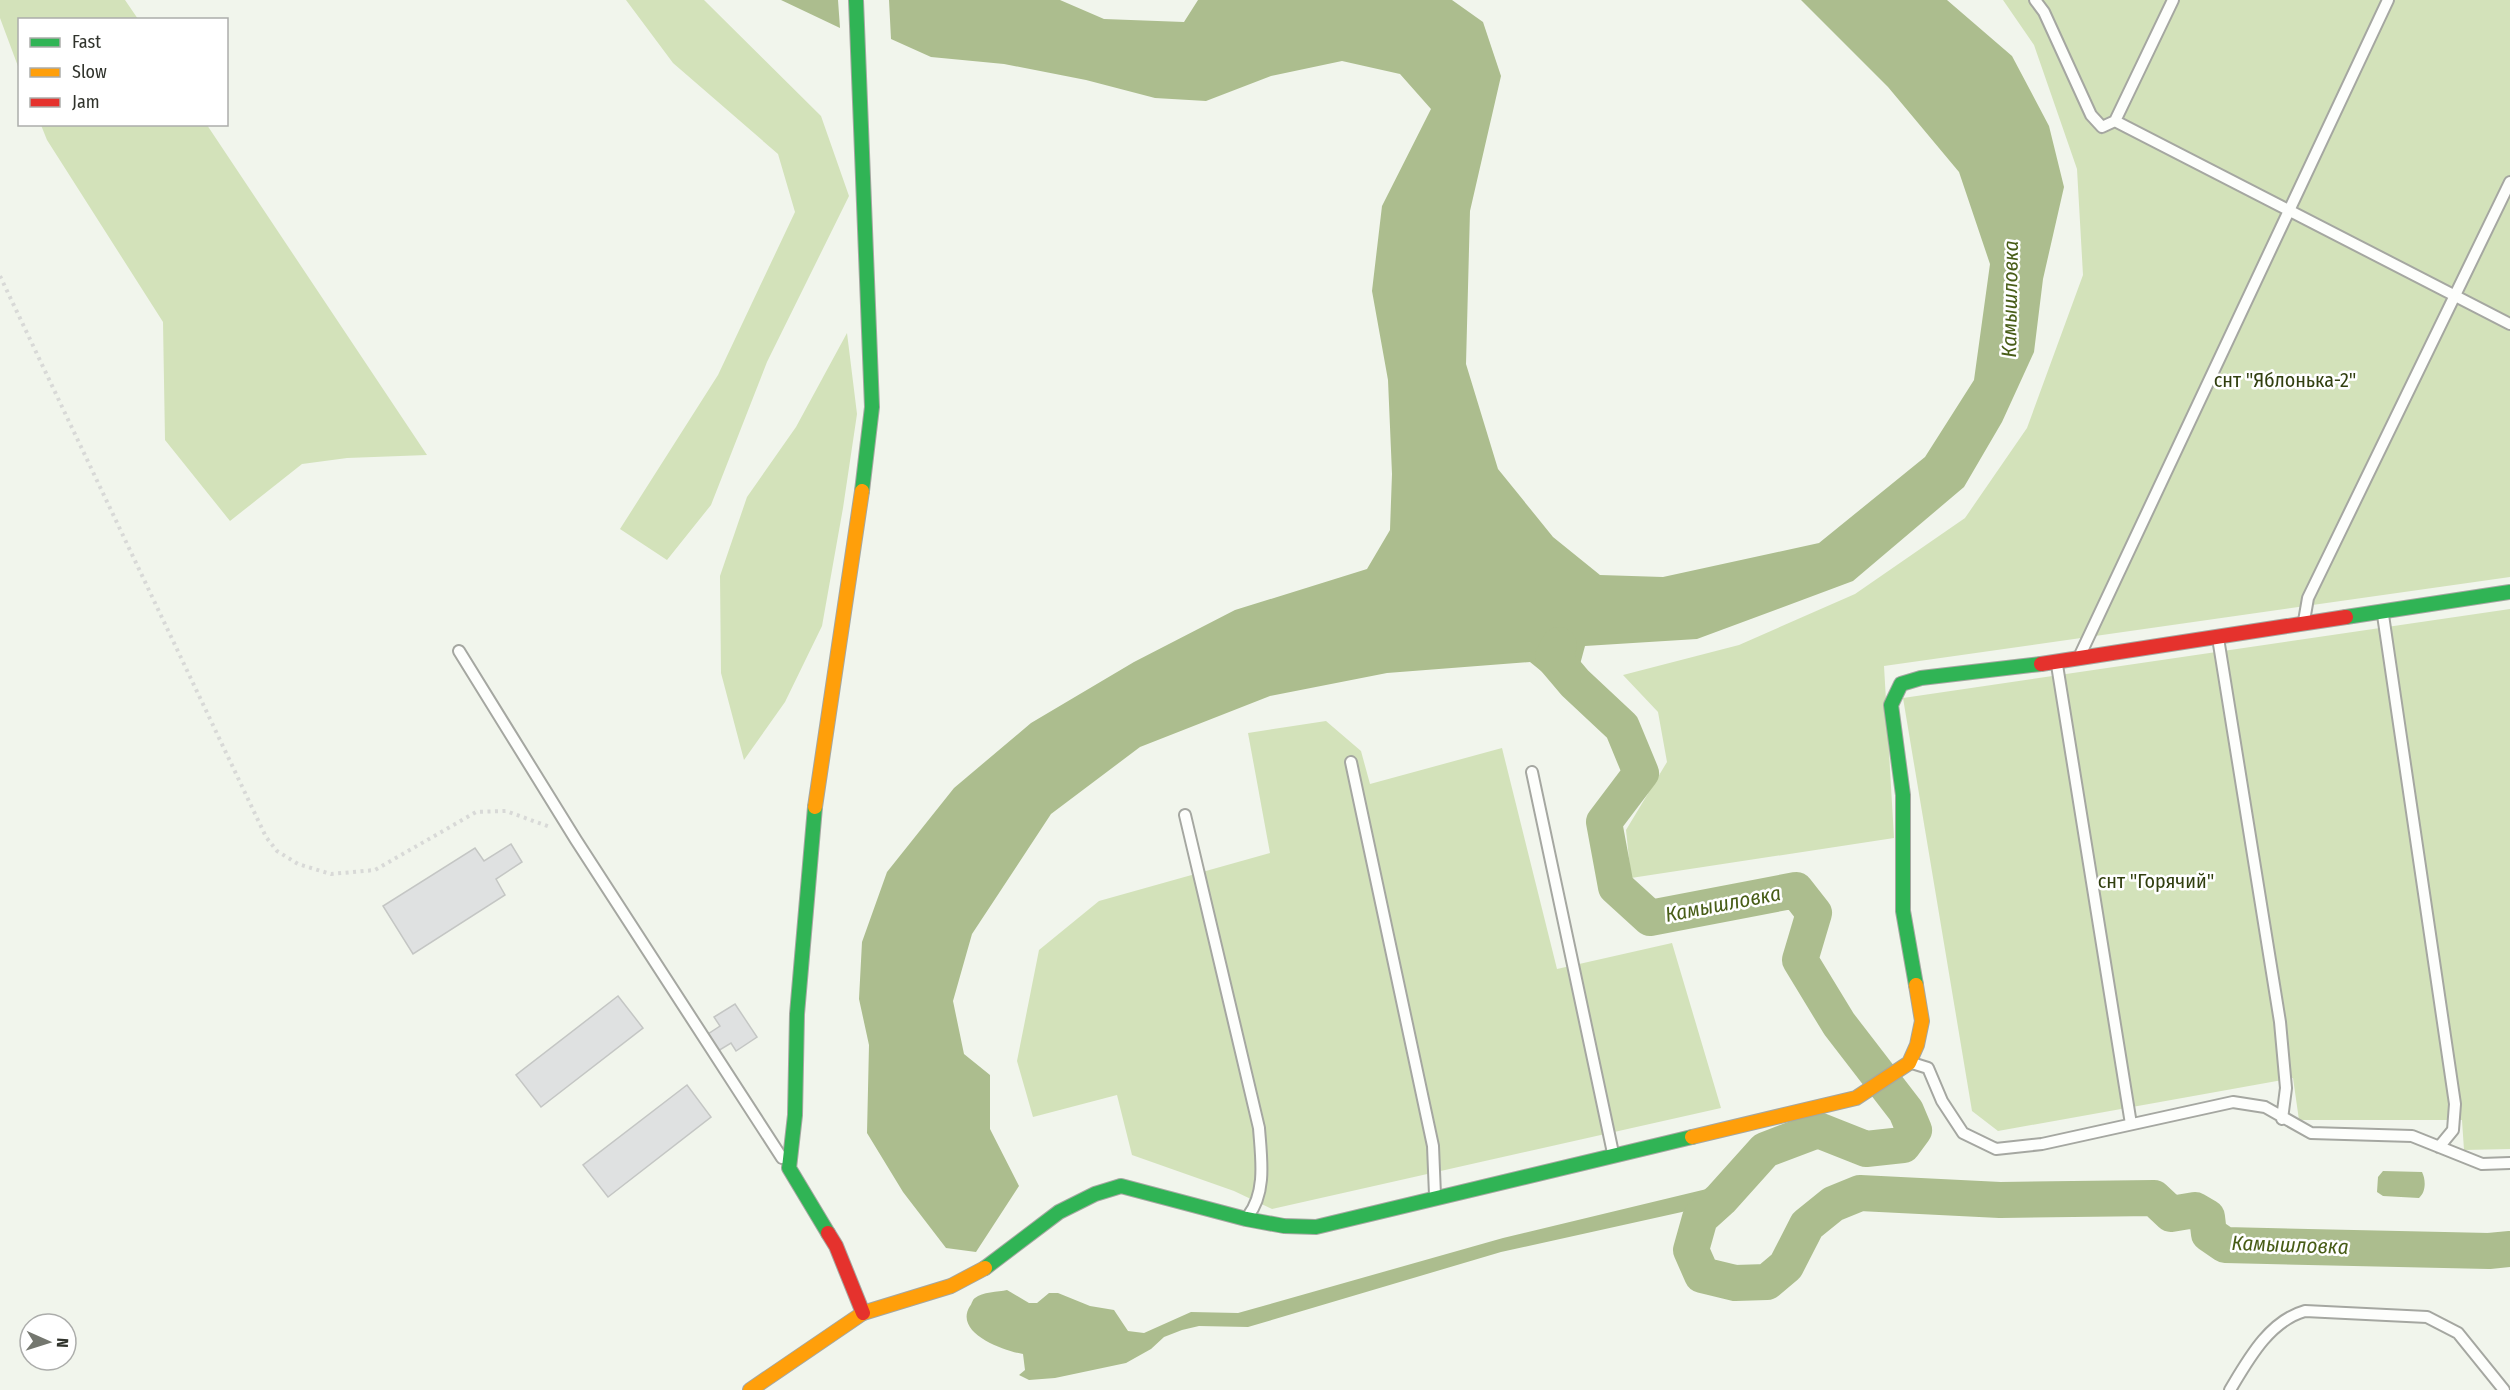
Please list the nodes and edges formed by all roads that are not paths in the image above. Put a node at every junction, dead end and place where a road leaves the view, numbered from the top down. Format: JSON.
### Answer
{"nodes":[{"id":1,"x":856,"y":0,"type":"edge"},
{"id":2,"x":2035,"y":0,"type":"edge"},
{"id":3,"x":2173,"y":0,"type":"edge"},
{"id":4,"x":2388,"y":0,"type":"edge"},
{"id":5,"x":2115,"y":121,"type":"junction"},
{"id":6,"x":2510,"y":182,"type":"edge"},
{"id":7,"x":2288,"y":211,"type":"junction"},
{"id":8,"x":2455,"y":296,"type":"junction"},
{"id":9,"x":2510,"y":324,"type":"edge"},
{"id":10,"x":2510,"y":592,"type":"edge"},
{"id":11,"x":2383,"y":612,"type":"junction"},
{"id":12,"x":2304,"y":624,"type":"junction"},
{"id":13,"x":2218,"y":638,"type":"junction"},
{"id":14,"x":459,"y":651,"type":"dead end"},
{"id":15,"x":2078,"y":659,"type":"junction"},
{"id":16,"x":2056,"y":662,"type":"junction"},
{"id":17,"x":1351,"y":762,"type":"dead end"},
{"id":18,"x":1532,"y":772,"type":"dead end"},
{"id":19,"x":1185,"y":815,"type":"dead end"},
{"id":20,"x":1909,"y":1062,"type":"junction"},
{"id":21,"x":2282,"y":1119,"type":"junction"},
{"id":22,"x":2131,"y":1124,"type":"junction"},
{"id":23,"x":2439,"y":1147,"type":"junction"},
{"id":24,"x":1613,"y":1156,"type":"junction"},
{"id":25,"x":2510,"y":1163,"type":"edge"},
{"id":26,"x":789,"y":1168,"type":"junction"},
{"id":27,"x":1435,"y":1198,"type":"junction"},
{"id":28,"x":1246,"y":1219,"type":"junction"},
{"id":29,"x":863,"y":1313,"type":"junction"},
{"id":30,"x":750,"y":1390,"type":"edge"},
{"id":31,"x":2230,"y":1390,"type":"edge"},
{"id":32,"x":2504,"y":1390,"type":"edge"}],
"edges":[{"from":1,"to":26,"type":"street"},
{"from":2,"to":5,"type":"lane"},
{"from":3,"to":5,"type":"lane"},
{"from":4,"to":7,"type":"lane"},
{"from":5,"to":7,"type":"lane"},
{"from":6,"to":8,"type":"lane"},
{"from":7,"to":8,"type":"lane"},
{"from":7,"to":15,"type":"lane"},
{"from":8,"to":9,"type":"lane"},
{"from":8,"to":12,"type":"lane"},
{"from":10,"to":11,"type":"street"},
{"from":11,"to":12,"type":"street"},
{"from":11,"to":23,"type":"lane"},
{"from":12,"to":13,"type":"street"},
{"from":13,"to":15,"type":"street"},
{"from":13,"to":21,"type":"lane"},
{"from":14,"to":26,"type":"lane"},
{"from":15,"to":16,"type":"street"},
{"from":16,"to":20,"type":"street"},
{"from":16,"to":22,"type":"lane"},
{"from":17,"to":27,"type":"lane"},
{"from":18,"to":24,"type":"lane"},
{"from":19,"to":28,"type":"lane"},
{"from":20,"to":22,"type":"lane"},
{"from":20,"to":24,"type":"street"},
{"from":21,"to":22,"type":"lane"},
{"from":21,"to":23,"type":"lane"},
{"from":23,"to":25,"type":"lane"},
{"from":24,"to":27,"type":"street"},
{"from":26,"to":29,"type":"street"},
{"from":27,"to":28,"type":"street"},
{"from":28,"to":29,"type":"street"},
{"from":29,"to":30,"type":"street"},
{"from":31,"to":32,"type":"lane"}]}
